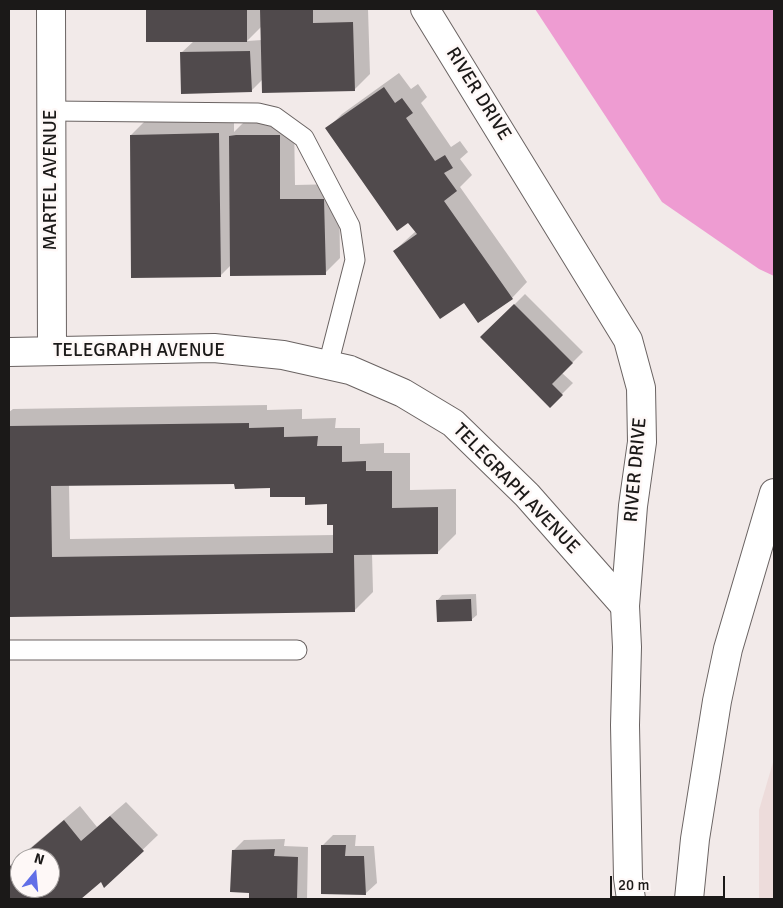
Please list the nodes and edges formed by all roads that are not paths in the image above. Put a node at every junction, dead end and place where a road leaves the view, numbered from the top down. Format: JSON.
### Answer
{"nodes":[{"id":1,"x":51,"y":9,"type":"edge"},
{"id":2,"x":425,"y":9,"type":"edge"},
{"id":3,"x":51,"y":111,"type":"junction"},
{"id":4,"x":52,"y":351,"type":"junction"},
{"id":5,"x":9,"y":352,"type":"edge"},
{"id":6,"x":328,"y":365,"type":"junction"},
{"id":7,"x":774,"y":493,"type":"edge"},
{"id":8,"x":625,"y":606,"type":"junction"},
{"id":9,"x":9,"y":650,"type":"edge"},
{"id":10,"x":297,"y":650,"type":"dead end"},
{"id":11,"x":631,"y":899,"type":"edge"},
{"id":12,"x":689,"y":899,"type":"edge"}],
"edges":[{"from":1,"to":3,"type":"street","name":"MARTEL AVENUE"},
{"from":2,"to":8,"type":"street","name":"RIVER DRIVE"},
{"from":3,"to":4,"type":"street","name":"MARTEL AVENUE"},
{"from":3,"to":6,"type":"lane"},
{"from":4,"to":5,"type":"street","name":"TELEGRAPH AVENUE"},
{"from":4,"to":6,"type":"street","name":"TELEGRAPH AVENUE"},
{"from":6,"to":8,"type":"street","name":"TELEGRAPH AVENUE"},
{"from":7,"to":12,"type":"street"},
{"from":8,"to":11,"type":"street","name":"RIVER DRIVE"},
{"from":9,"to":10,"type":"lane"}]}
